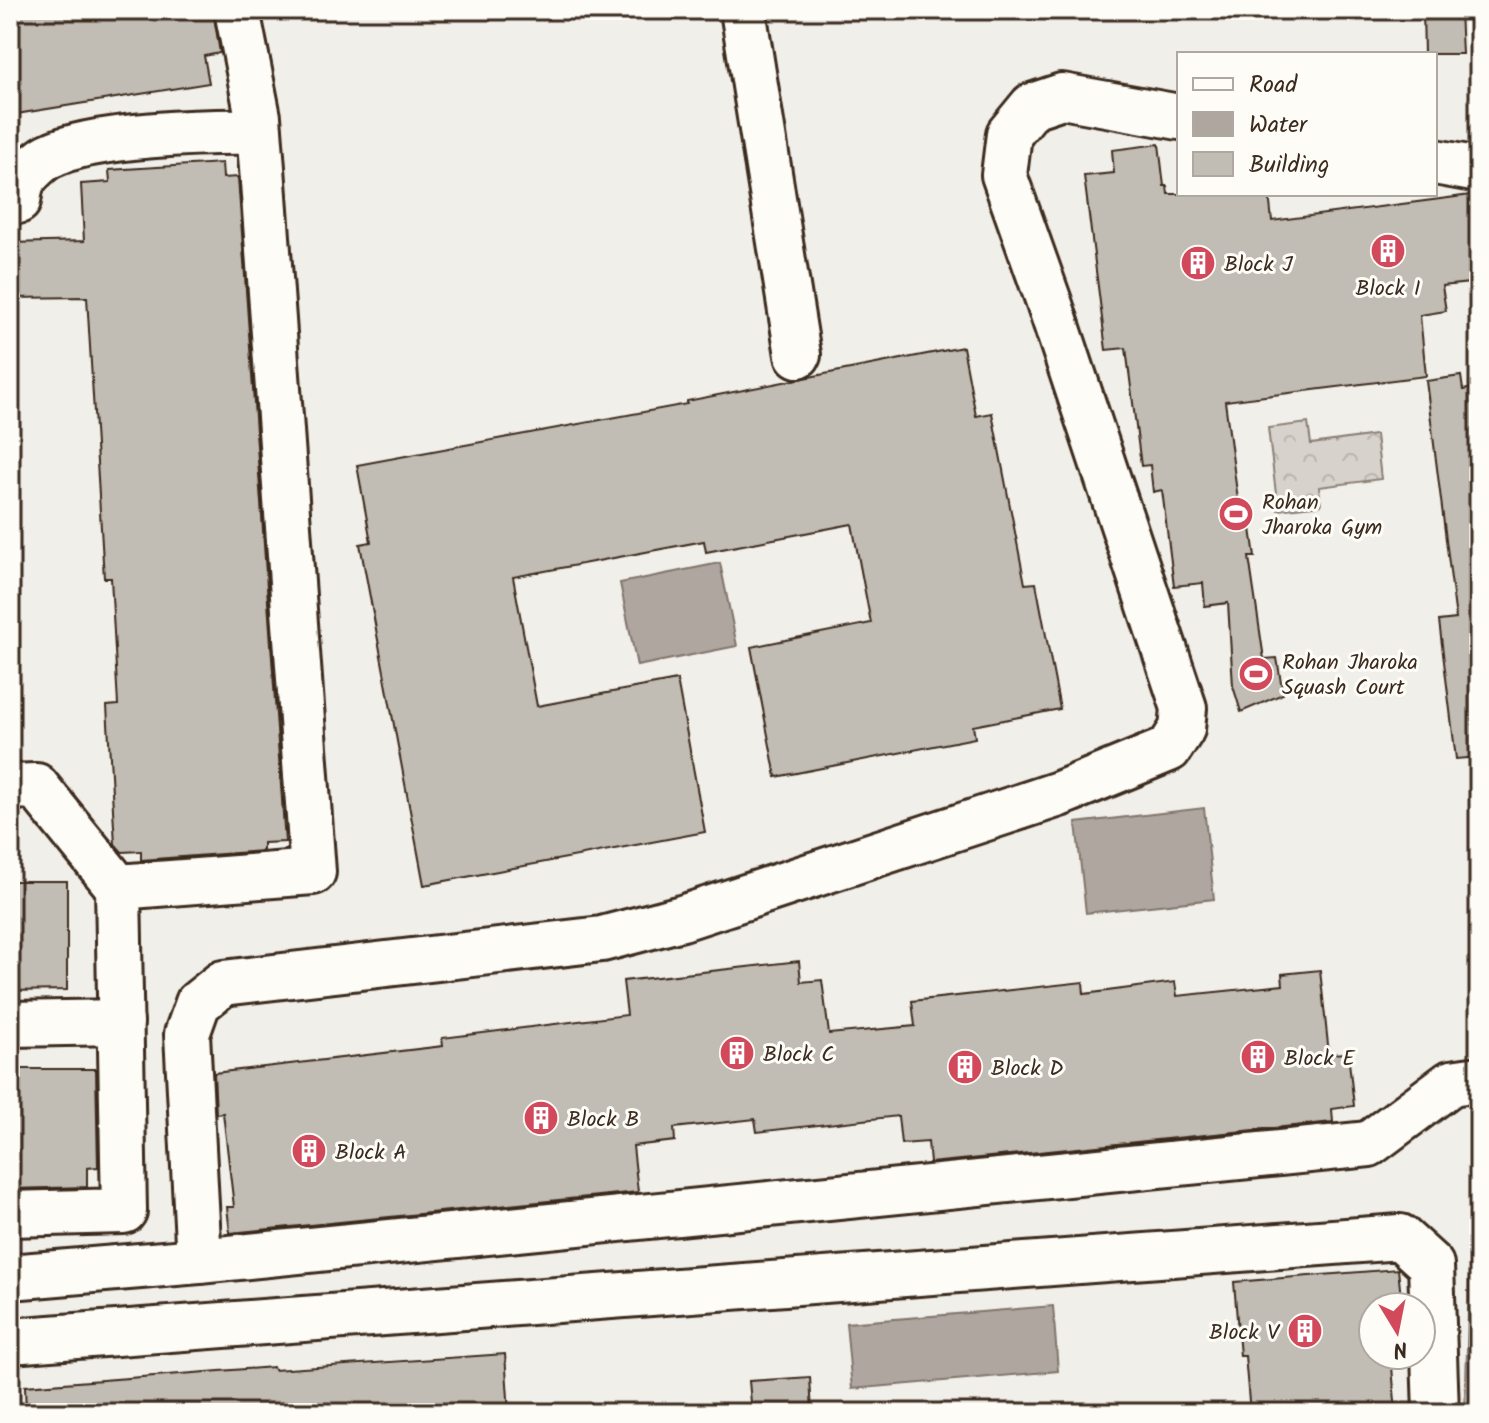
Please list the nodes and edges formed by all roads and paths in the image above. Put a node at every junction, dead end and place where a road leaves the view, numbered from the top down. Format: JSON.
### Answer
{"nodes":[{"id":1,"x":237,"y":10,"type":"edge"},
{"id":2,"x":743,"y":10,"type":"edge"},
{"id":3,"x":1177,"y":117,"type":"edge"},
{"id":4,"x":259,"y":132,"type":"junction"},
{"id":5,"x":1437,"y":162,"type":"edge"},
{"id":6,"x":1479,"y":170,"type":"edge"},
{"id":7,"x":18,"y":201,"type":"dead end"},
{"id":8,"x":798,"y":355,"type":"dead end"},
{"id":9,"x":10,"y":787,"type":"edge"},
{"id":10,"x":118,"y":887,"type":"junction"},
{"id":11,"x":121,"y":1022,"type":"junction"},
{"id":12,"x":10,"y":1024,"type":"edge"},
{"id":13,"x":1479,"y":1079,"type":"edge"},
{"id":14,"x":10,"y":1214,"type":"edge"},
{"id":15,"x":199,"y":1261,"type":"junction"},
{"id":16,"x":10,"y":1277,"type":"edge"},
{"id":17,"x":10,"y":1341,"type":"edge"},
{"id":18,"x":1436,"y":1413,"type":"edge"}],
"edges":[{"from":1,"to":4,"type":"street"},
{"from":2,"to":8,"type":"street"},
{"from":3,"to":15,"type":"street"},
{"from":4,"to":7,"type":"street"},
{"from":4,"to":10,"type":"street"},
{"from":5,"to":6,"type":"street"},
{"from":9,"to":10,"type":"street"},
{"from":10,"to":11,"type":"street"},
{"from":11,"to":12,"type":"street"},
{"from":11,"to":14,"type":"street"},
{"from":13,"to":15,"type":"street"},
{"from":15,"to":16,"type":"street"},
{"from":17,"to":18,"type":"street"}]}
